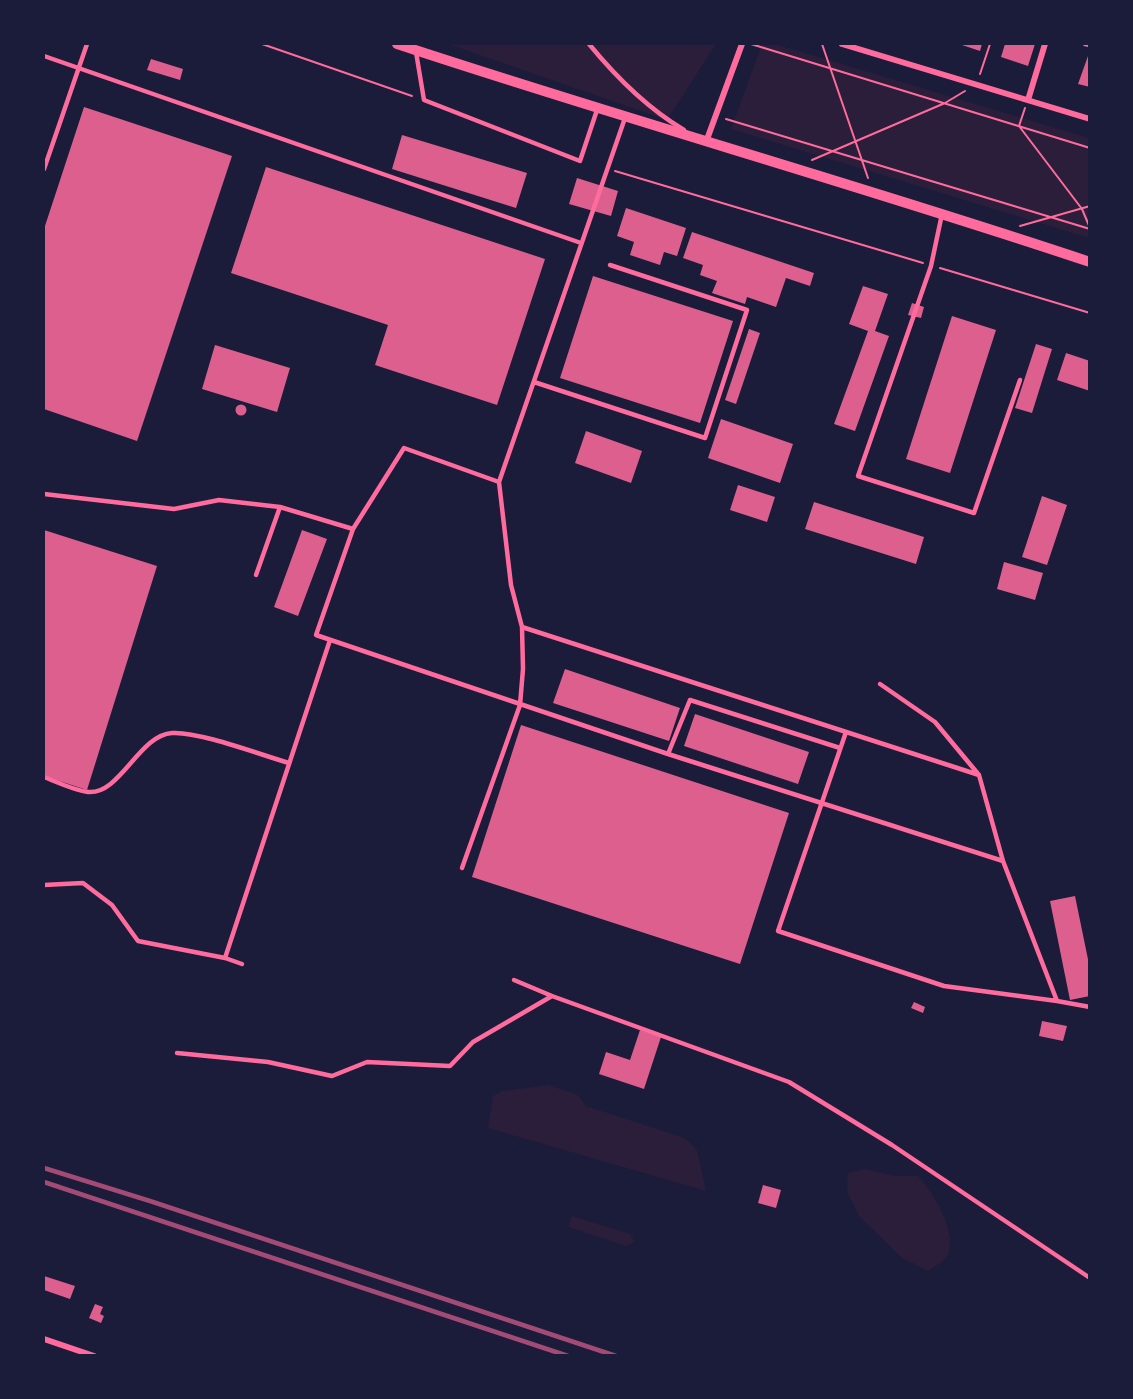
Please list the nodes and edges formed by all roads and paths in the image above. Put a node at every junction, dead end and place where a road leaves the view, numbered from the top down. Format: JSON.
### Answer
{"nodes":[{"id":1,"x":87,"y":44,"type":"edge"},
{"id":2,"x":262,"y":44,"type":"edge"},
{"id":3,"x":397,"y":44,"type":"edge"},
{"id":4,"x":589,"y":44,"type":"edge"},
{"id":5,"x":742,"y":44,"type":"edge"},
{"id":6,"x":748,"y":44,"type":"edge"},
{"id":7,"x":822,"y":44,"type":"edge"},
{"id":8,"x":842,"y":44,"type":"edge"},
{"id":9,"x":990,"y":44,"type":"edge"},
{"id":10,"x":1045,"y":44,"type":"edge"},
{"id":11,"x":1085,"y":44,"type":"edge"},
{"id":12,"x":1089,"y":45,"type":"edge"},
{"id":13,"x":415,"y":50,"type":"junction"},
{"id":14,"x":44,"y":56,"type":"edge"},
{"id":15,"x":78,"y":68,"type":"junction"},
{"id":16,"x":830,"y":69,"type":"junction"},
{"id":17,"x":977,"y":83,"type":"junction"},
{"id":18,"x":424,"y":100,"type":"junction"},
{"id":19,"x":1028,"y":100,"type":"junction"},
{"id":20,"x":945,"y":103,"type":"junction"},
{"id":21,"x":597,"y":110,"type":"junction"},
{"id":22,"x":714,"y":116,"type":"junction"},
{"id":23,"x":625,"y":118,"type":"junction"},
{"id":24,"x":1089,"y":119,"type":"edge"},
{"id":25,"x":1019,"y":126,"type":"junction"},
{"id":26,"x":856,"y":142,"type":"junction"},
{"id":27,"x":705,"y":143,"type":"junction"},
{"id":28,"x":1089,"y":148,"type":"edge"},
{"id":29,"x":834,"y":152,"type":"junction"},
{"id":30,"x":862,"y":160,"type":"junction"},
{"id":31,"x":792,"y":168,"type":"junction"},
{"id":32,"x":44,"y":169,"type":"edge"},
{"id":33,"x":609,"y":170,"type":"junction"},
{"id":34,"x":873,"y":192,"type":"junction"},
{"id":35,"x":1089,"y":206,"type":"edge"},
{"id":36,"x":1082,"y":209,"type":"junction"},
{"id":37,"x":942,"y":213,"type":"junction"},
{"id":38,"x":1052,"y":217,"type":"junction"},
{"id":39,"x":1019,"y":226,"type":"dead end"},
{"id":40,"x":1089,"y":228,"type":"edge"},
{"id":41,"x":581,"y":243,"type":"junction"},
{"id":42,"x":1089,"y":262,"type":"edge"},
{"id":43,"x":610,"y":265,"type":"dead end"},
{"id":44,"x":931,"y":266,"type":"junction"},
{"id":45,"x":1089,"y":313,"type":"edge"},
{"id":46,"x":1020,"y":380,"type":"dead end"},
{"id":47,"x":534,"y":382,"type":"junction"},
{"id":48,"x":499,"y":482,"type":"junction"},
{"id":49,"x":44,"y":494,"type":"edge"},
{"id":50,"x":280,"y":507,"type":"junction"},
{"id":51,"x":353,"y":529,"type":"junction"},
{"id":52,"x":256,"y":574,"type":"dead end"},
{"id":53,"x":522,"y":627,"type":"junction"},
{"id":54,"x":330,"y":640,"type":"junction"},
{"id":55,"x":880,"y":684,"type":"dead end"},
{"id":56,"x":520,"y":705,"type":"junction"},
{"id":57,"x":846,"y":732,"type":"junction"},
{"id":58,"x":840,"y":748,"type":"junction"},
{"id":59,"x":668,"y":754,"type":"junction"},
{"id":60,"x":288,"y":763,"type":"junction"},
{"id":61,"x":979,"y":775,"type":"junction"},
{"id":62,"x":44,"y":777,"type":"edge"},
{"id":63,"x":823,"y":804,"type":"junction"},
{"id":64,"x":1003,"y":861,"type":"junction"},
{"id":65,"x":462,"y":868,"type":"dead end"},
{"id":66,"x":44,"y":885,"type":"edge"},
{"id":67,"x":225,"y":958,"type":"junction"},
{"id":68,"x":242,"y":964,"type":"dead end"},
{"id":69,"x":513,"y":980,"type":"dead end"},
{"id":70,"x":552,"y":996,"type":"junction"},
{"id":71,"x":1056,"y":1001,"type":"junction"},
{"id":72,"x":1089,"y":1007,"type":"edge"},
{"id":73,"x":177,"y":1053,"type":"dead end"},
{"id":74,"x":1089,"y":1278,"type":"edge"},
{"id":75,"x":44,"y":1339,"type":"edge"},
{"id":76,"x":94,"y":1356,"type":"edge"}],
"edges":[{"from":1,"to":15,"type":"lane"},
{"from":2,"to":18,"type":"path"},
{"from":3,"to":13,"type":"street"},
{"from":4,"to":27,"type":"lane"},
{"from":5,"to":22,"type":"street"},
{"from":6,"to":16,"type":"path"},
{"from":7,"to":16,"type":"path"},
{"from":8,"to":17,"type":"street"},
{"from":9,"to":17,"type":"path"},
{"from":10,"to":19,"type":"street"},
{"from":11,"to":12,"type":"lane"},
{"from":13,"to":18,"type":"lane"},
{"from":13,"to":21,"type":"street"},
{"from":14,"to":15,"type":"lane"},
{"from":15,"to":32,"type":"lane"},
{"from":15,"to":41,"type":"lane"},
{"from":16,"to":20,"type":"path"},
{"from":16,"to":26,"type":"path"},
{"from":17,"to":19,"type":"street"},
{"from":17,"to":20,"type":"path"},
{"from":18,"to":21,"type":"lane"},
{"from":19,"to":24,"type":"street"},
{"from":19,"to":25,"type":"path"},
{"from":20,"to":25,"type":"path"},
{"from":20,"to":26,"type":"path"},
{"from":21,"to":23,"type":"street"},
{"from":22,"to":27,"type":"street"},
{"from":22,"to":29,"type":"path"},
{"from":23,"to":27,"type":"street"},
{"from":23,"to":33,"type":"lane"},
{"from":25,"to":28,"type":"path"},
{"from":25,"to":36,"type":"path"},
{"from":26,"to":29,"type":"path"},
{"from":26,"to":30,"type":"path"},
{"from":27,"to":31,"type":"street"},
{"from":29,"to":30,"type":"path"},
{"from":29,"to":31,"type":"path"},
{"from":30,"to":34,"type":"path"},
{"from":30,"to":38,"type":"path"},
{"from":31,"to":34,"type":"street"},
{"from":33,"to":41,"type":"lane"},
{"from":33,"to":44,"type":"path"},
{"from":34,"to":37,"type":"street"},
{"from":35,"to":36,"type":"path"},
{"from":36,"to":38,"type":"path"},
{"from":36,"to":40,"type":"path"},
{"from":37,"to":42,"type":"street"},
{"from":37,"to":44,"type":"lane"},
{"from":38,"to":39,"type":"path"},
{"from":38,"to":40,"type":"path"},
{"from":41,"to":47,"type":"lane"},
{"from":43,"to":47,"type":"lane"},
{"from":44,"to":45,"type":"path"},
{"from":44,"to":46,"type":"lane"},
{"from":47,"to":48,"type":"lane"},
{"from":48,"to":51,"type":"lane"},
{"from":48,"to":53,"type":"lane"},
{"from":49,"to":50,"type":"lane"},
{"from":50,"to":51,"type":"lane"},
{"from":50,"to":52,"type":"lane"},
{"from":51,"to":54,"type":"lane"},
{"from":53,"to":56,"type":"lane"},
{"from":53,"to":57,"type":"lane"},
{"from":54,"to":56,"type":"lane"},
{"from":54,"to":60,"type":"lane"},
{"from":55,"to":61,"type":"lane"},
{"from":56,"to":59,"type":"lane"},
{"from":56,"to":65,"type":"lane"},
{"from":57,"to":58,"type":"lane"},
{"from":57,"to":61,"type":"lane"},
{"from":58,"to":59,"type":"lane"},
{"from":58,"to":63,"type":"lane"},
{"from":59,"to":63,"type":"lane"},
{"from":60,"to":62,"type":"lane"},
{"from":60,"to":67,"type":"lane"},
{"from":61,"to":64,"type":"lane"},
{"from":63,"to":64,"type":"lane"},
{"from":63,"to":71,"type":"lane"},
{"from":64,"to":71,"type":"lane"},
{"from":66,"to":67,"type":"lane"},
{"from":67,"to":68,"type":"lane"},
{"from":69,"to":70,"type":"lane"},
{"from":70,"to":73,"type":"lane"},
{"from":70,"to":74,"type":"lane"},
{"from":71,"to":72,"type":"lane"},
{"from":75,"to":76,"type":"street"}]}
